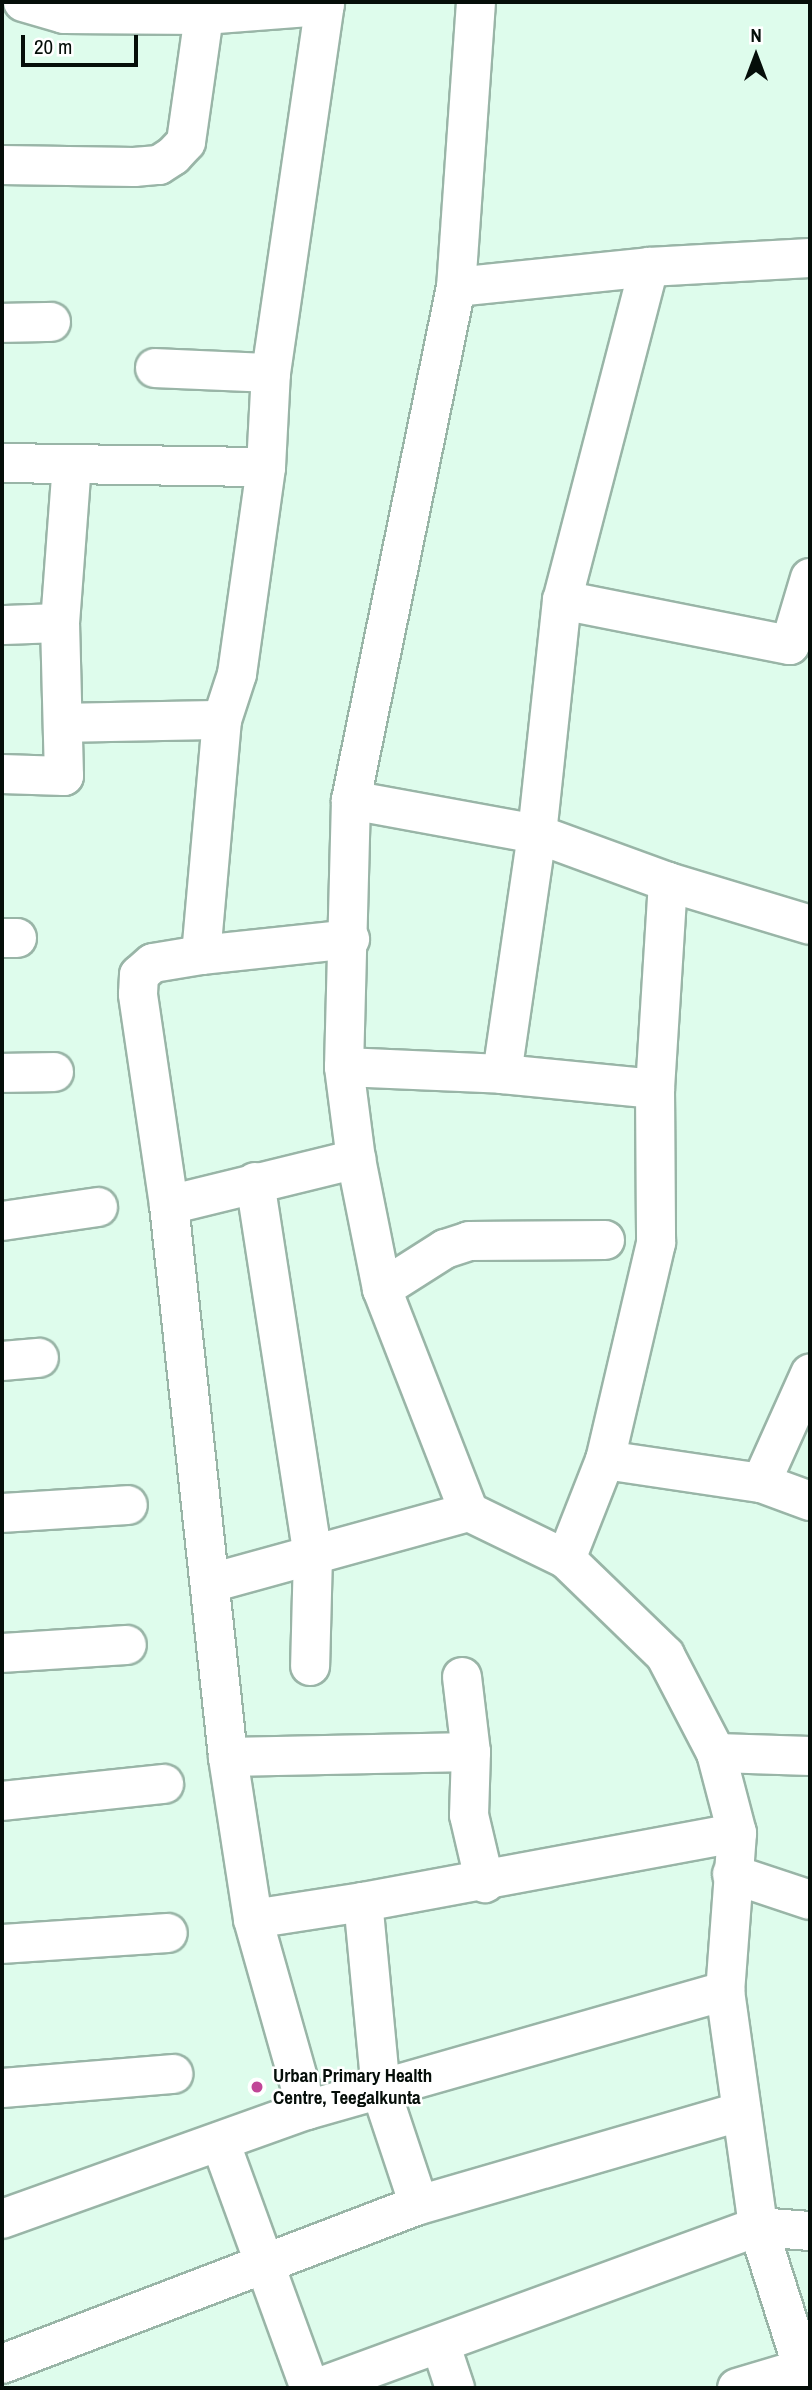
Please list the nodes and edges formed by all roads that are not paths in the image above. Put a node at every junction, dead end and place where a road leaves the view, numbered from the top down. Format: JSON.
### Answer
{"nodes":[{"id":1,"x":23,"y":2,"type":"edge"},
{"id":2,"x":476,"y":2,"type":"edge"},
{"id":3,"x":325,"y":4,"type":"edge"},
{"id":4,"x":204,"y":15,"type":"junction"},
{"id":5,"x":2,"y":165,"type":"edge"},
{"id":6,"x":810,"y":258,"type":"edge"},
{"id":7,"x":649,"y":267,"type":"junction"},
{"id":8,"x":456,"y":287,"type":"junction"},
{"id":9,"x":51,"y":322,"type":"dead end"},
{"id":10,"x":2,"y":323,"type":"edge"},
{"id":11,"x":155,"y":368,"type":"dead end"},
{"id":12,"x":271,"y":373,"type":"junction"},
{"id":13,"x":2,"y":463,"type":"edge"},
{"id":14,"x":72,"y":464,"type":"junction"},
{"id":15,"x":266,"y":467,"type":"junction"},
{"id":16,"x":810,"y":578,"type":"edge"},
{"id":17,"x":562,"y":600,"type":"junction"},
{"id":18,"x":60,"y":623,"type":"junction"},
{"id":19,"x":2,"y":625,"type":"edge"},
{"id":20,"x":800,"y":647,"type":"edge"},
{"id":21,"x":222,"y":720,"type":"junction"},
{"id":22,"x":64,"y":723,"type":"junction"},
{"id":23,"x":2,"y":775,"type":"edge"},
{"id":24,"x":351,"y":800,"type":"junction"},
{"id":25,"x":537,"y":834,"type":"junction"},
{"id":26,"x":668,"y":882,"type":"junction"},
{"id":27,"x":810,"y":925,"type":"edge"},
{"id":28,"x":350,"y":939,"type":"junction"},
{"id":29,"x":201,"y":955,"type":"junction"},
{"id":30,"x":344,"y":1067,"type":"junction"},
{"id":31,"x":54,"y":1072,"type":"dead end"},
{"id":32,"x":2,"y":1073,"type":"edge"},
{"id":33,"x":502,"y":1074,"type":"junction"},
{"id":34,"x":655,"y":1089,"type":"junction"},
{"id":35,"x":356,"y":1159,"type":"junction"},
{"id":36,"x":255,"y":1182,"type":"junction"},
{"id":37,"x":169,"y":1205,"type":"junction"},
{"id":38,"x":98,"y":1207,"type":"dead end"},
{"id":39,"x":2,"y":1221,"type":"edge"},
{"id":40,"x":605,"y":1240,"type":"dead end"},
{"id":41,"x":382,"y":1289,"type":"junction"},
{"id":42,"x":39,"y":1358,"type":"dead end"},
{"id":43,"x":2,"y":1361,"type":"edge"},
{"id":44,"x":810,"y":1374,"type":"edge"},
{"id":45,"x":605,"y":1460,"type":"junction"},
{"id":46,"x":761,"y":1483,"type":"junction"},
{"id":47,"x":810,"y":1501,"type":"edge"},
{"id":48,"x":128,"y":1504,"type":"dead end"},
{"id":49,"x":469,"y":1512,"type":"junction"},
{"id":50,"x":2,"y":1513,"type":"edge"},
{"id":51,"x":313,"y":1555,"type":"junction"},
{"id":52,"x":566,"y":1559,"type":"junction"},
{"id":53,"x":211,"y":1583,"type":"junction"},
{"id":54,"x":127,"y":1645,"type":"dead end"},
{"id":55,"x":2,"y":1653,"type":"edge"},
{"id":56,"x":310,"y":1666,"type":"dead end"},
{"id":57,"x":462,"y":1677,"type":"dead end"},
{"id":58,"x":471,"y":1752,"type":"junction"},
{"id":59,"x":716,"y":1753,"type":"junction"},
{"id":60,"x":810,"y":1756,"type":"edge"},
{"id":61,"x":228,"y":1757,"type":"junction"},
{"id":62,"x":164,"y":1784,"type":"dead end"},
{"id":63,"x":2,"y":1801,"type":"edge"},
{"id":64,"x":737,"y":1833,"type":"junction"},
{"id":65,"x":732,"y":1874,"type":"junction"},
{"id":66,"x":485,"y":1883,"type":"junction"},
{"id":67,"x":810,"y":1900,"type":"edge"},
{"id":68,"x":363,"y":1902,"type":"junction"},
{"id":69,"x":253,"y":1919,"type":"junction"},
{"id":70,"x":168,"y":1933,"type":"dead end"},
{"id":71,"x":2,"y":1944,"type":"edge"},
{"id":72,"x":725,"y":1991,"type":"junction"},
{"id":73,"x":173,"y":2074,"type":"dead end"},
{"id":74,"x":2,"y":2088,"type":"edge"},
{"id":75,"x":381,"y":2091,"type":"junction"},
{"id":76,"x":307,"y":2110,"type":"junction"},
{"id":77,"x":742,"y":2111,"type":"junction"},
{"id":78,"x":220,"y":2144,"type":"junction"},
{"id":79,"x":418,"y":2205,"type":"junction"},
{"id":80,"x":2,"y":2219,"type":"edge"},
{"id":81,"x":758,"y":2227,"type":"junction"},
{"id":82,"x":810,"y":2231,"type":"edge"},
{"id":83,"x":265,"y":2265,"type":"junction"},
{"id":84,"x":442,"y":2346,"type":"junction"},
{"id":85,"x":2,"y":2364,"type":"edge"},
{"id":86,"x":807,"y":2378,"type":"edge"},
{"id":87,"x":310,"y":2388,"type":"edge"},
{"id":88,"x":317,"y":2388,"type":"edge"},
{"id":89,"x":455,"y":2388,"type":"edge"},
{"id":90,"x":737,"y":2388,"type":"edge"}],
"edges":[{"from":1,"to":4,"type":"street"},
{"from":2,"to":8,"type":"street"},
{"from":3,"to":4,"type":"street"},
{"from":3,"to":12,"type":"street"},
{"from":4,"to":5,"type":"street"},
{"from":6,"to":7,"type":"street"},
{"from":7,"to":8,"type":"street"},
{"from":7,"to":17,"type":"street"},
{"from":8,"to":24,"type":"street"},
{"from":9,"to":10,"type":"street"},
{"from":11,"to":12,"type":"street"},
{"from":12,"to":15,"type":"street"},
{"from":13,"to":14,"type":"street"},
{"from":14,"to":15,"type":"street"},
{"from":14,"to":18,"type":"street"},
{"from":15,"to":21,"type":"street"},
{"from":16,"to":20,"type":"street"},
{"from":17,"to":20,"type":"street"},
{"from":17,"to":25,"type":"street"},
{"from":18,"to":19,"type":"street"},
{"from":18,"to":22,"type":"street"},
{"from":21,"to":22,"type":"street"},
{"from":21,"to":29,"type":"street"},
{"from":22,"to":23,"type":"street"},
{"from":24,"to":25,"type":"street"},
{"from":24,"to":28,"type":"street"},
{"from":25,"to":26,"type":"street"},
{"from":25,"to":33,"type":"street"},
{"from":26,"to":27,"type":"street"},
{"from":26,"to":34,"type":"street"},
{"from":28,"to":29,"type":"street"},
{"from":28,"to":30,"type":"street"},
{"from":29,"to":37,"type":"street"},
{"from":30,"to":33,"type":"street"},
{"from":30,"to":35,"type":"street"},
{"from":31,"to":32,"type":"street"},
{"from":33,"to":34,"type":"street"},
{"from":34,"to":45,"type":"street"},
{"from":35,"to":36,"type":"street"},
{"from":35,"to":41,"type":"street"},
{"from":36,"to":37,"type":"street"},
{"from":36,"to":51,"type":"street"},
{"from":37,"to":53,"type":"street"},
{"from":38,"to":39,"type":"street"},
{"from":40,"to":41,"type":"street"},
{"from":41,"to":49,"type":"street"},
{"from":42,"to":43,"type":"street"},
{"from":44,"to":46,"type":"street"},
{"from":45,"to":46,"type":"street"},
{"from":45,"to":52,"type":"street"},
{"from":46,"to":47,"type":"street"},
{"from":48,"to":50,"type":"street"},
{"from":49,"to":51,"type":"street"},
{"from":49,"to":52,"type":"street"},
{"from":51,"to":53,"type":"street"},
{"from":51,"to":56,"type":"street"},
{"from":52,"to":59,"type":"street"},
{"from":53,"to":61,"type":"street"},
{"from":54,"to":55,"type":"street"},
{"from":57,"to":58,"type":"street"},
{"from":58,"to":61,"type":"street"},
{"from":58,"to":66,"type":"street"},
{"from":59,"to":60,"type":"street"},
{"from":59,"to":64,"type":"street"},
{"from":61,"to":69,"type":"street"},
{"from":62,"to":63,"type":"street"},
{"from":64,"to":65,"type":"street"},
{"from":64,"to":66,"type":"street"},
{"from":65,"to":67,"type":"street"},
{"from":65,"to":72,"type":"street"},
{"from":66,"to":68,"type":"street"},
{"from":68,"to":69,"type":"street"},
{"from":68,"to":75,"type":"street"},
{"from":69,"to":76,"type":"street"},
{"from":70,"to":71,"type":"street"},
{"from":72,"to":75,"type":"street"},
{"from":72,"to":77,"type":"street"},
{"from":73,"to":74,"type":"street"},
{"from":75,"to":76,"type":"street"},
{"from":75,"to":79,"type":"street"},
{"from":76,"to":78,"type":"street"},
{"from":77,"to":79,"type":"street"},
{"from":77,"to":81,"type":"street"},
{"from":78,"to":80,"type":"street"},
{"from":78,"to":83,"type":"street"},
{"from":79,"to":83,"type":"street"},
{"from":81,"to":82,"type":"street"},
{"from":81,"to":84,"type":"street"},
{"from":81,"to":86,"type":"street"},
{"from":83,"to":85,"type":"street"},
{"from":83,"to":87,"type":"street"},
{"from":84,"to":88,"type":"street"},
{"from":84,"to":89,"type":"street"},
{"from":86,"to":90,"type":"street"}]}
